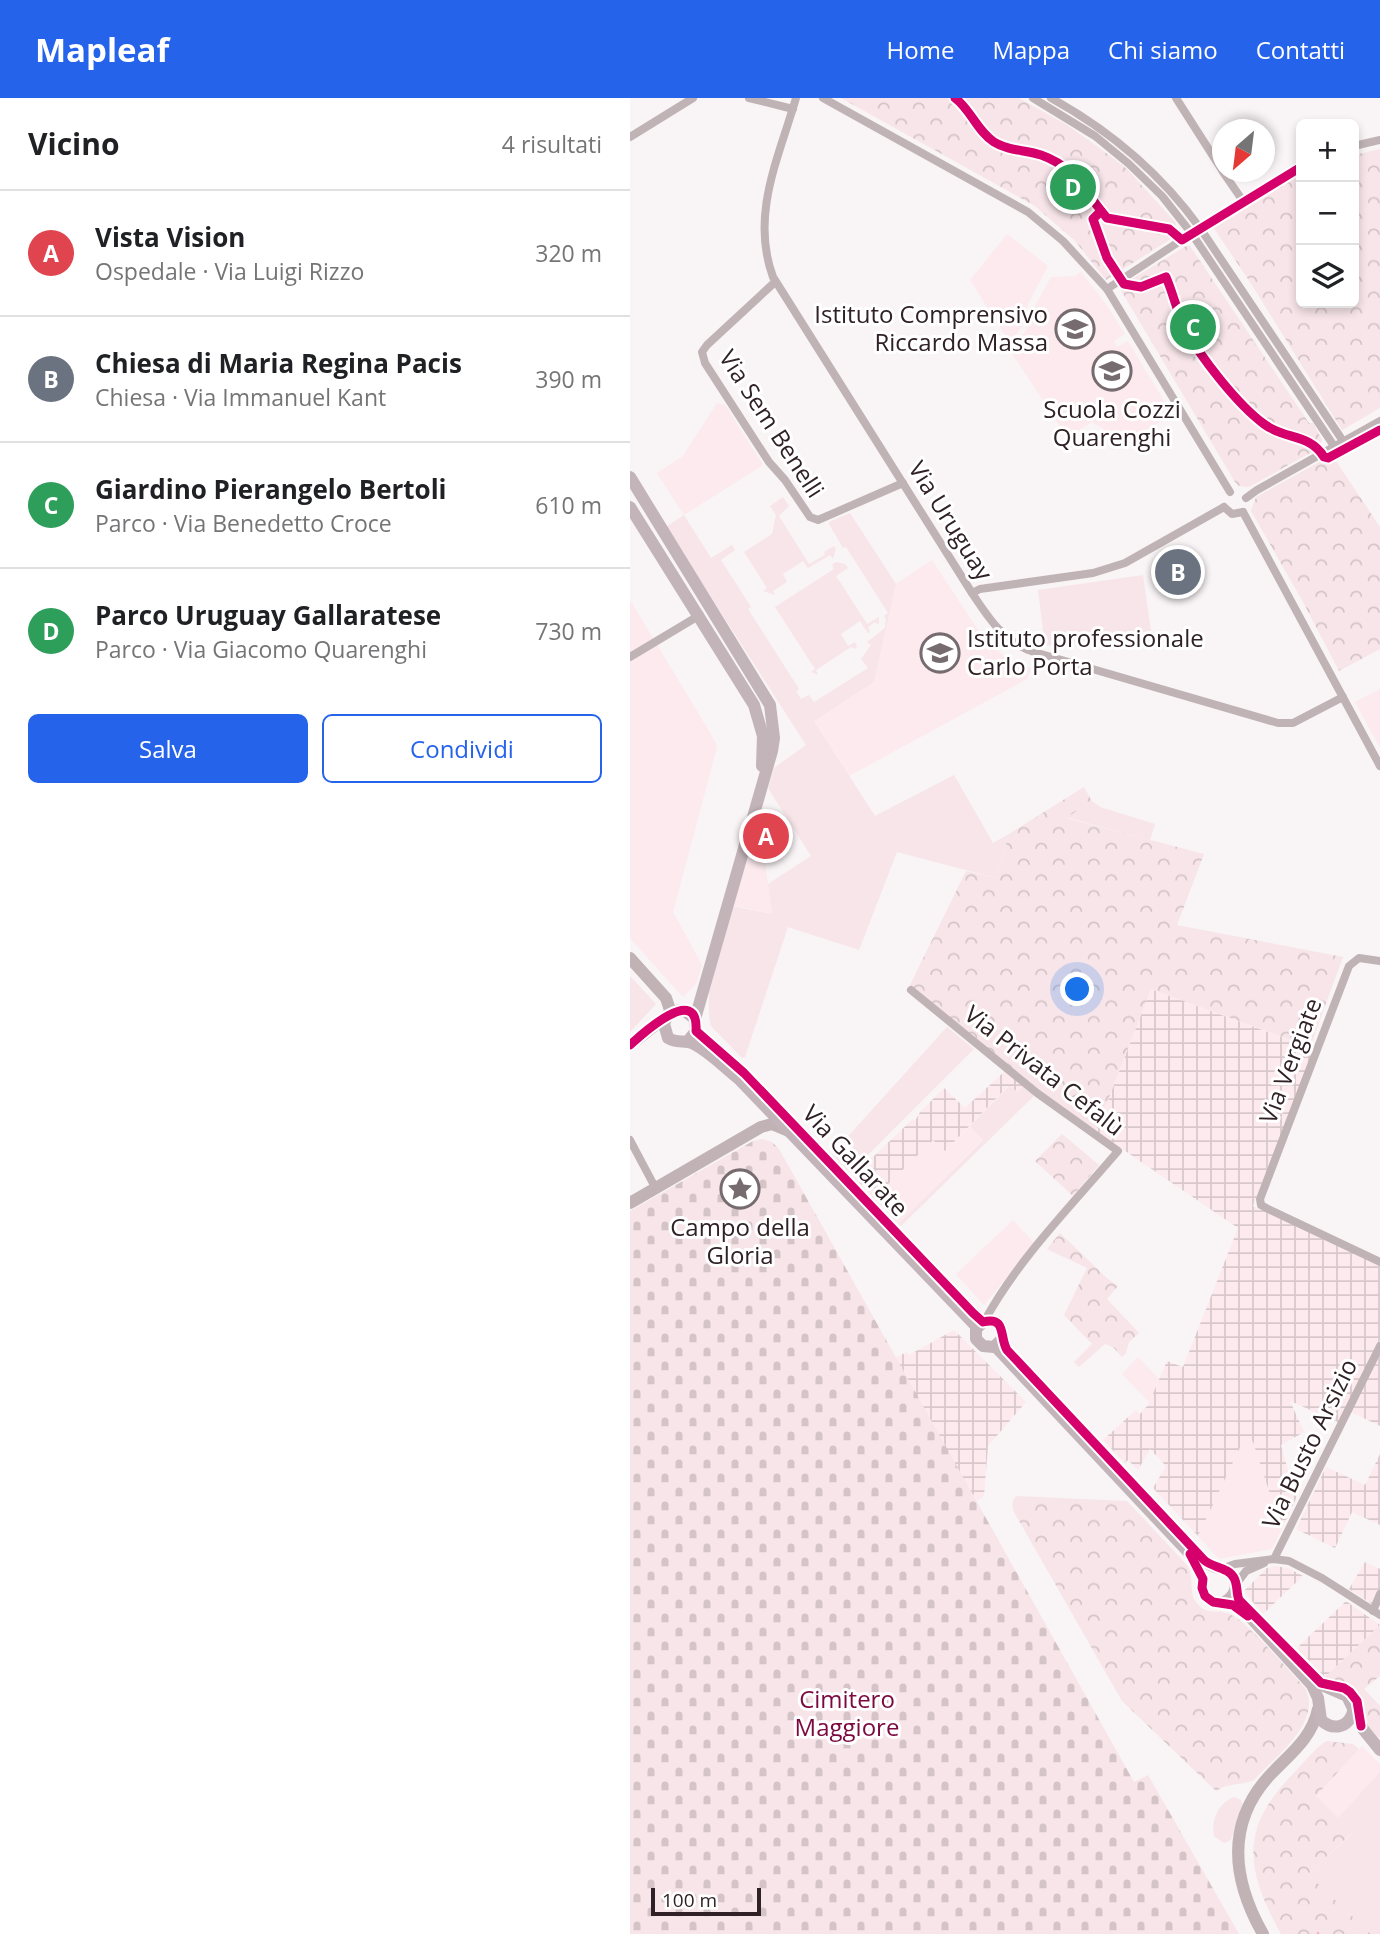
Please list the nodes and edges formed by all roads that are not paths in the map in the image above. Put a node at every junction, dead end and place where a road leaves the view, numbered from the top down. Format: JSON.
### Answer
{"nodes":[{"id":1,"x":693,"y":98,"type":"edge"},
{"id":2,"x":749,"y":98,"type":"edge"},
{"id":3,"x":796,"y":98,"type":"edge"},
{"id":4,"x":823,"y":98,"type":"edge"},
{"id":5,"x":1033,"y":98,"type":"edge"},
{"id":6,"x":1051,"y":98,"type":"edge"},
{"id":7,"x":1176,"y":98,"type":"edge"},
{"id":8,"x":793,"y":110,"type":"junction"},
{"id":9,"x":630,"y":137,"type":"edge"},
{"id":10,"x":1380,"y":140,"type":"edge"},
{"id":11,"x":1359,"y":145,"type":"edge"},
{"id":12,"x":1212,"y":154,"type":"edge"},
{"id":13,"x":1296,"y":170,"type":"edge"},
{"id":14,"x":1230,"y":182,"type":"edge"},
{"id":15,"x":1243,"y":201,"type":"junction"},
{"id":16,"x":1200,"y":228,"type":"junction"},
{"id":17,"x":1192,"y":234,"type":"junction"},
{"id":18,"x":775,"y":282,"type":"junction"},
{"id":19,"x":1107,"y":289,"type":"junction"},
{"id":20,"x":1380,"y":421,"type":"edge"},
{"id":21,"x":1343,"y":441,"type":"junction"},
{"id":22,"x":1334,"y":446,"type":"junction"},
{"id":23,"x":630,"y":477,"type":"edge"},
{"id":24,"x":903,"y":483,"type":"junction"},
{"id":25,"x":1230,"y":492,"type":"junction"},
{"id":26,"x":1246,"y":498,"type":"junction"},
{"id":27,"x":1224,"y":507,"type":"junction"},
{"id":28,"x":630,"y":508,"type":"edge"},
{"id":29,"x":1242,"y":512,"type":"junction"},
{"id":30,"x":972,"y":593,"type":"junction"},
{"id":31,"x":712,"y":609,"type":"junction"},
{"id":32,"x":697,"y":617,"type":"junction"},
{"id":33,"x":630,"y":657,"type":"edge"},
{"id":34,"x":1342,"y":697,"type":"junction"},
{"id":35,"x":1380,"y":766,"type":"edge"},
{"id":36,"x":762,"y":780,"type":"junction"},
{"id":37,"x":630,"y":958,"type":"edge"},
{"id":38,"x":1380,"y":961,"type":"edge"},
{"id":39,"x":703,"y":988,"type":"junction"},
{"id":40,"x":911,"y":990,"type":"dead end"},
{"id":41,"x":673,"y":1013,"type":"junction"},
{"id":42,"x":693,"y":1030,"type":"junction"},
{"id":43,"x":645,"y":1032,"type":"junction"},
{"id":44,"x":666,"y":1034,"type":"junction"},
{"id":45,"x":630,"y":1045,"type":"edge"},
{"id":46,"x":744,"y":1073,"type":"junction"},
{"id":47,"x":791,"y":1132,"type":"junction"},
{"id":48,"x":630,"y":1140,"type":"edge"},
{"id":49,"x":656,"y":1189,"type":"junction"},
{"id":50,"x":630,"y":1203,"type":"edge"},
{"id":51,"x":1380,"y":1262,"type":"edge"},
{"id":52,"x":982,"y":1323,"type":"junction"},
{"id":53,"x":998,"y":1343,"type":"junction"},
{"id":54,"x":1380,"y":1346,"type":"edge"},
{"id":55,"x":1274,"y":1559,"type":"junction"},
{"id":56,"x":1219,"y":1569,"type":"junction"},
{"id":57,"x":1203,"y":1579,"type":"junction"},
{"id":58,"x":1236,"y":1588,"type":"junction"},
{"id":59,"x":1380,"y":1594,"type":"edge"},
{"id":60,"x":1222,"y":1603,"type":"junction"},
{"id":61,"x":1376,"y":1613,"type":"edge"},
{"id":62,"x":1336,"y":1691,"type":"junction"},
{"id":63,"x":1318,"y":1706,"type":"junction"},
{"id":64,"x":1353,"y":1712,"type":"junction"},
{"id":65,"x":1337,"y":1726,"type":"junction"},
{"id":66,"x":1298,"y":1747,"type":"junction"},
{"id":67,"x":1380,"y":1752,"type":"edge"},
{"id":68,"x":1263,"y":1934,"type":"edge"}],
"edges":[{"from":1,"to":9,"type":"street"},
{"from":2,"to":8,"type":"street"},
{"from":3,"to":8,"type":"street","name":"Via Uruguay"},
{"from":4,"to":19,"type":"street"},
{"from":5,"to":17,"type":"street"},
{"from":6,"to":16,"type":"street"},
{"from":7,"to":12,"type":"street"},
{"from":8,"to":18,"type":"street","name":"Via Uruguay"},
{"from":10,"to":11,"type":"street"},
{"from":13,"to":15,"type":"street"},
{"from":14,"to":15,"type":"street"},
{"from":15,"to":16,"type":"street"},
{"from":16,"to":17,"type":"street"},
{"from":16,"to":21,"type":"street"},
{"from":17,"to":19,"type":"street"},
{"from":17,"to":22,"type":"street"},
{"from":18,"to":24,"type":"street","name":"Via Uruguay"},
{"from":18,"to":24,"type":"street","name":"Via Sem Benelli"},
{"from":19,"to":25,"type":"street"},
{"from":20,"to":21,"type":"street"},
{"from":21,"to":22,"type":"street"},
{"from":22,"to":26,"type":"street"},
{"from":23,"to":31,"type":"main road"},
{"from":24,"to":30,"type":"street","name":"Via Uruguay"},
{"from":25,"to":26,"type":"street"},
{"from":25,"to":27,"type":"street"},
{"from":26,"to":29,"type":"street"},
{"from":27,"to":29,"type":"street"},
{"from":27,"to":30,"type":"street"},
{"from":28,"to":32,"type":"main road"},
{"from":29,"to":34,"type":"street"},
{"from":30,"to":34,"type":"street","name":"Via Uruguay"},
{"from":31,"to":32,"type":"street"},
{"from":31,"to":36,"type":"main road"},
{"from":32,"to":33,"type":"street"},
{"from":32,"to":36,"type":"main road"},
{"from":34,"to":35,"type":"street"},
{"from":36,"to":39,"type":"main road"},
{"from":37,"to":41,"type":"street","name":"Via Gallarate"},
{"from":38,"to":51,"type":"street","name":"Via Vergiate"},
{"from":39,"to":41,"type":"main road"},
{"from":39,"to":42,"type":"main road"},
{"from":39,"to":46,"type":"main road"},
{"from":40,"to":52,"type":"street","name":"Via Privata Cefalù"},
{"from":41,"to":42,"type":"main road","name":"Via Gallarate"},
{"from":41,"to":43,"type":"street"},
{"from":41,"to":44,"type":"main road"},
{"from":42,"to":44,"type":"main road","name":"Via Gallarate"},
{"from":42,"to":46,"type":"main road","name":"Via Gallarate"},
{"from":42,"to":47,"type":"main road","name":"Via Gallarate"},
{"from":43,"to":44,"type":"street"},
{"from":43,"to":45,"type":"street"},
{"from":46,"to":52,"type":"main road","name":"Via Gallarate"},
{"from":47,"to":49,"type":"street"},
{"from":47,"to":52,"type":"main road","name":"Via Gallarate"},
{"from":48,"to":49,"type":"street"},
{"from":49,"to":50,"type":"street"},
{"from":52,"to":53,"type":"main road","name":"Via Gallarate"},
{"from":52,"to":53,"type":"main road","name":"Via Gallarate"},
{"from":53,"to":56,"type":"main road","name":"Via Gallarate"},
{"from":53,"to":57,"type":"main road","name":"Via Gallarate"},
{"from":54,"to":55,"type":"street","name":"Via Busto Arsizio"},
{"from":55,"to":56,"type":"street"},
{"from":55,"to":58,"type":"street"},
{"from":55,"to":61,"type":"street"},
{"from":56,"to":57,"type":"main road"},
{"from":56,"to":58,"type":"main road","name":"Via Gallarate"},
{"from":57,"to":60,"type":"main road","name":"Via Gallarate"},
{"from":58,"to":60,"type":"main road"},
{"from":58,"to":62,"type":"main road","name":"Via Gallarate"},
{"from":59,"to":61,"type":"street"},
{"from":60,"to":63,"type":"main road","name":"Via Gallarate"},
{"from":62,"to":63,"type":"main road"},
{"from":62,"to":64,"type":"main road","name":"Via Gallarate"},
{"from":63,"to":65,"type":"main road","name":"Via Gallarate"},
{"from":63,"to":66,"type":"street"},
{"from":64,"to":65,"type":"main road"},
{"from":64,"to":67,"type":"main road","name":"Via Gallarate"},
{"from":65,"to":66,"type":"street"},
{"from":65,"to":67,"type":"main road","name":"Via Gallarate"},
{"from":66,"to":68,"type":"street"}]}
